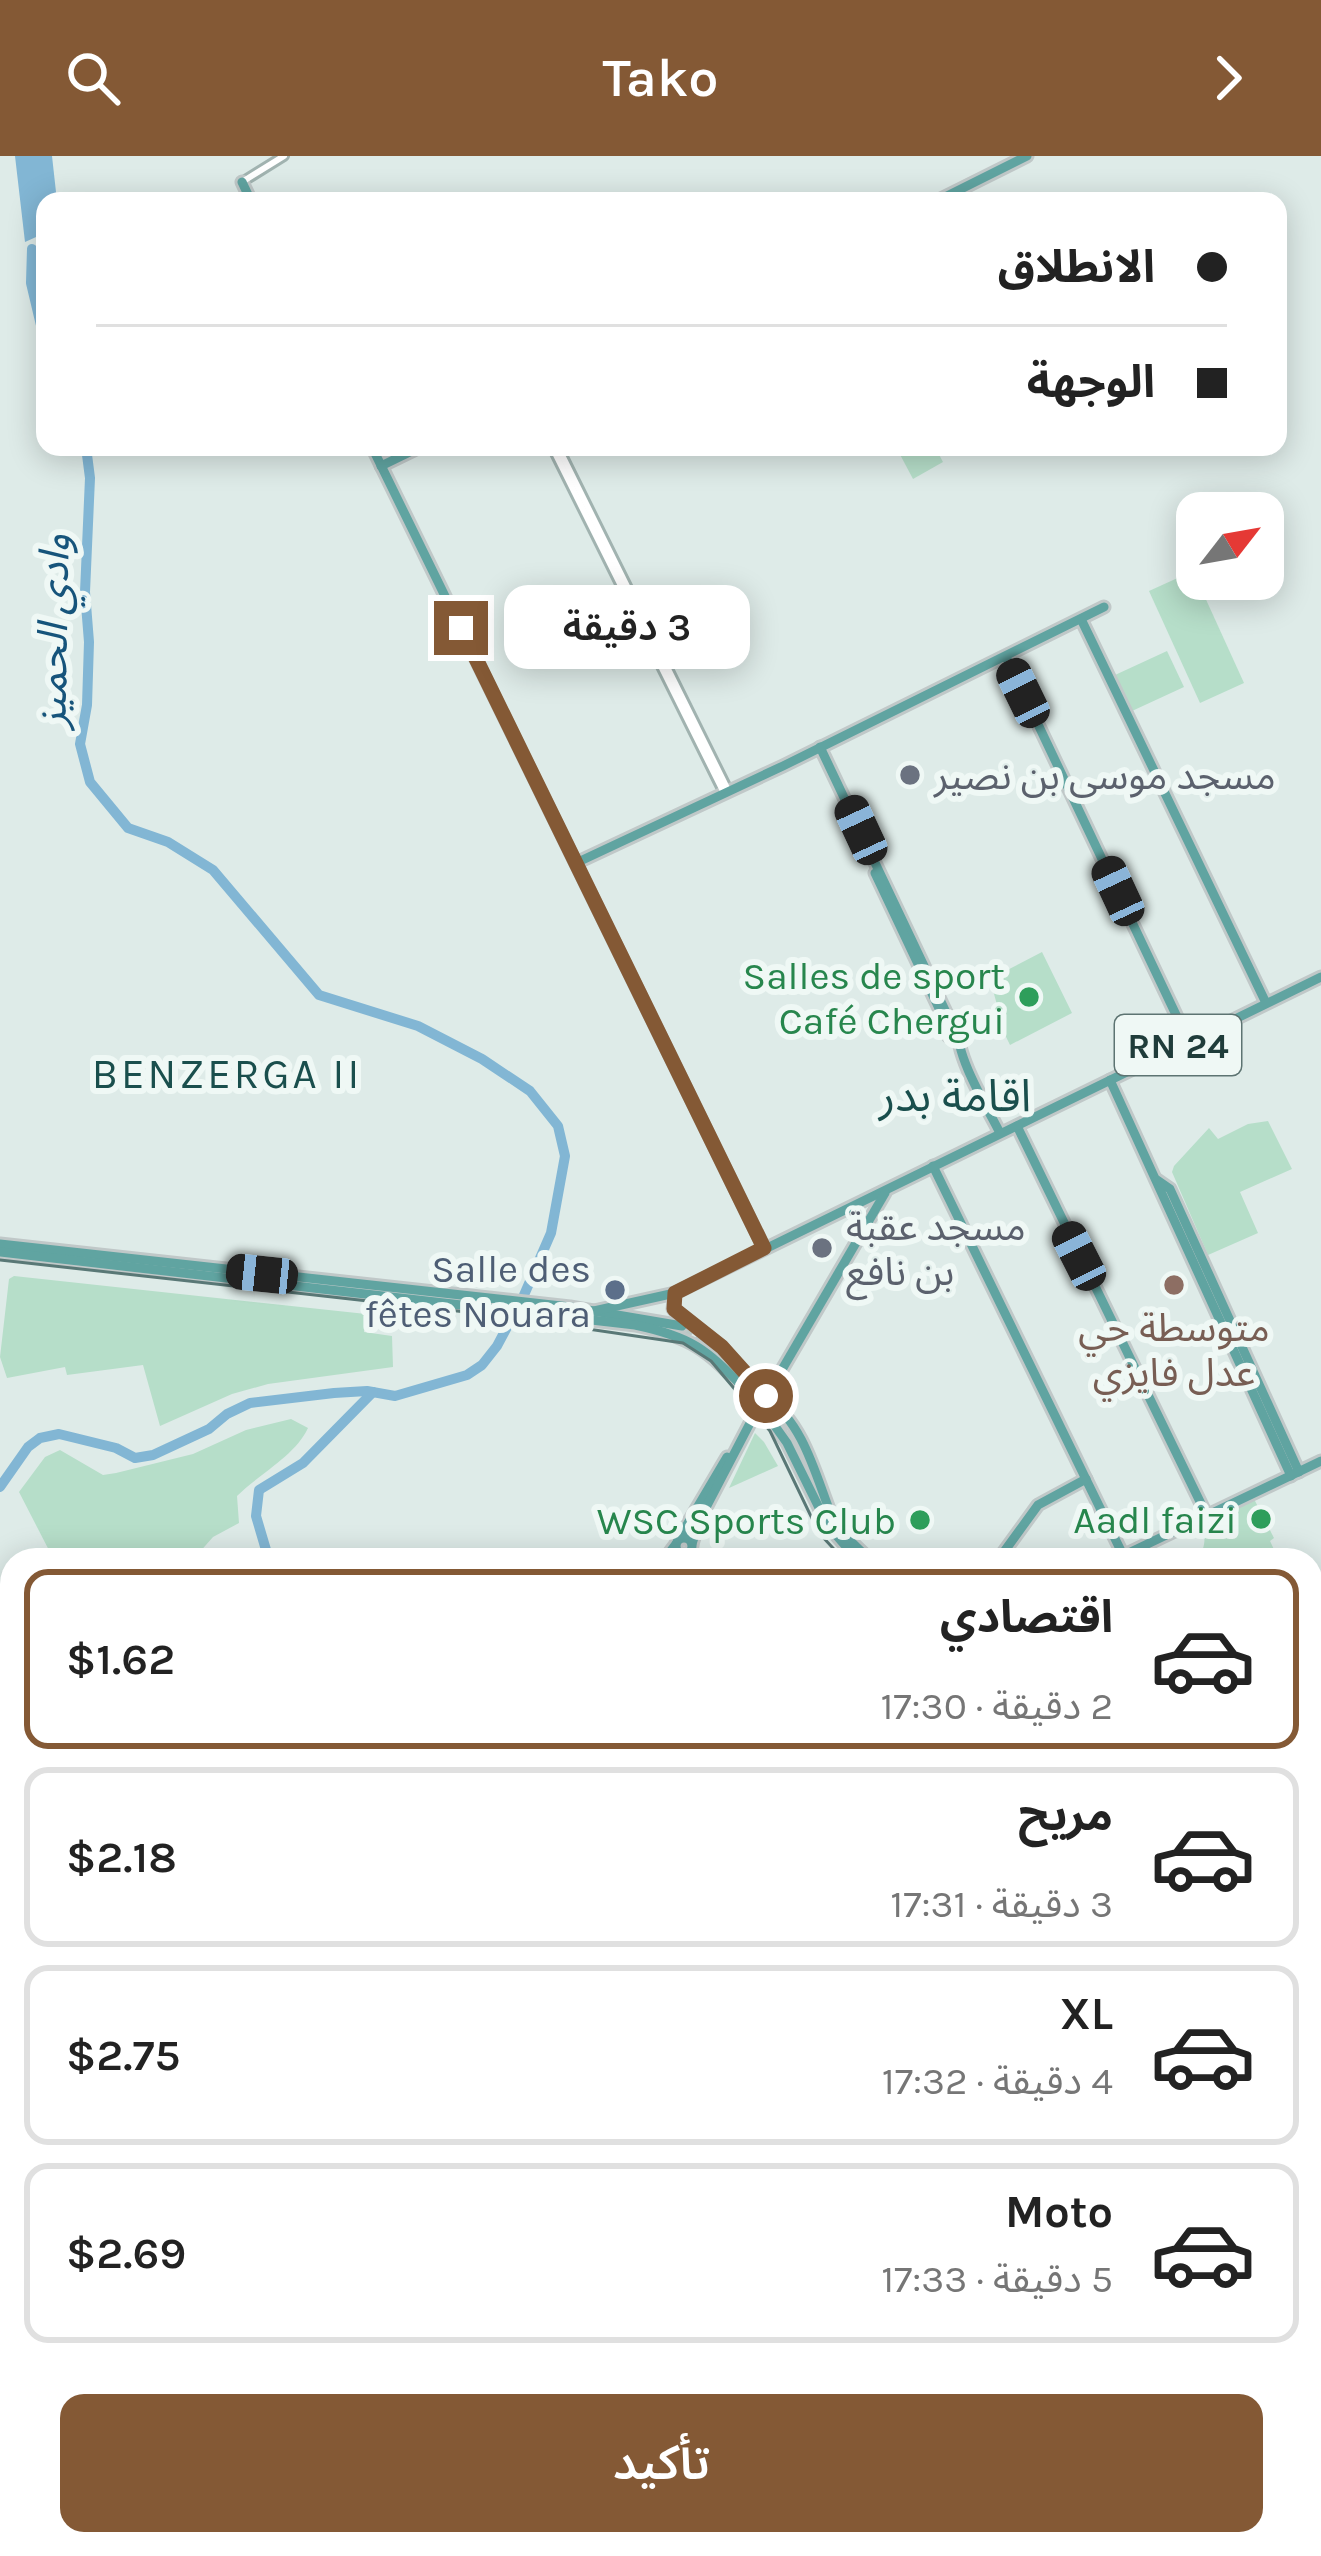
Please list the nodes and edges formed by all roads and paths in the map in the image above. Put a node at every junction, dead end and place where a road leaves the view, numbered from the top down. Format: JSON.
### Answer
{"nodes":[{"id":1,"x":284,"y":156,"type":"edge"},
{"id":2,"x":1027,"y":156,"type":"edge"},
{"id":3,"x":242,"y":182,"type":"joint"},
{"id":4,"x":247,"y":192,"type":"edge"},
{"id":5,"x":955,"y":192,"type":"edge"},
{"id":6,"x":376,"y":456,"type":"edge"},
{"id":7,"x":402,"y":456,"type":"edge"},
{"id":8,"x":559,"y":456,"type":"edge"},
{"id":9,"x":381,"y":466,"type":"junction"},
{"id":10,"x":1104,"y":607,"type":"dead end"},
{"id":11,"x":1082,"y":619,"type":"junction"},
{"id":12,"x":1006,"y":657,"type":"junction"},
{"id":13,"x":818,"y":748,"type":"junction"},
{"id":14,"x":726,"y":793,"type":"junction"},
{"id":15,"x":576,"y":863,"type":"junction"},
{"id":16,"x":1321,"y":977,"type":"edge"},
{"id":17,"x":1266,"y":1004,"type":"junction"},
{"id":18,"x":1188,"y":1040,"type":"junction"},
{"id":19,"x":1109,"y":1080,"type":"junction"},
{"id":20,"x":1017,"y":1126,"type":"junction"},
{"id":21,"x":998,"y":1134,"type":"junction"},
{"id":22,"x":933,"y":1166,"type":"junction"},
{"id":23,"x":887,"y":1188,"type":"junction"},
{"id":24,"x":876,"y":1194,"type":"junction"},
{"id":25,"x":856,"y":1202,"type":"junction"},
{"id":26,"x":870,"y":1210,"type":"junction"},
{"id":27,"x":866,"y":1222,"type":"junction"},
{"id":28,"x":0,"y":1248,"type":"edge"},
{"id":29,"x":764,"y":1248,"type":"junction"},
{"id":30,"x":675,"y":1293,"type":"junction"},
{"id":31,"x":594,"y":1316,"type":"junction"},
{"id":32,"x":683,"y":1328,"type":"tunnel mouth"},
{"id":33,"x":698,"y":1328,"type":"junction"},
{"id":34,"x":766,"y":1395,"type":"junction"},
{"id":35,"x":1321,"y":1461,"type":"edge"},
{"id":36,"x":727,"y":1464,"type":"junction"},
{"id":37,"x":1295,"y":1474,"type":"junction"},
{"id":38,"x":1086,"y":1479,"type":"junction"},
{"id":39,"x":1207,"y":1516,"type":"junction"},
{"id":40,"x":826,"y":1517,"type":"tunnel mouth"},
{"id":41,"x":834,"y":1530,"type":"junction"},
{"id":42,"x":677,"y":1542,"type":"junction"},
{"id":43,"x":673,"y":1548,"type":"edge"},
{"id":44,"x":686,"y":1548,"type":"edge"},
{"id":45,"x":689,"y":1548,"type":"edge"},
{"id":46,"x":848,"y":1548,"type":"edge"},
{"id":47,"x":856,"y":1548,"type":"edge"},
{"id":48,"x":1007,"y":1548,"type":"edge"},
{"id":49,"x":1115,"y":1548,"type":"edge"},
{"id":50,"x":1140,"y":1548,"type":"edge"}],
"edges":[{"from":1,"to":3,"type":"street"},
{"from":2,"to":5,"type":"main road"},
{"from":3,"to":4,"type":"main road"},
{"from":6,"to":9,"type":"main road"},
{"from":7,"to":9,"type":"main road"},
{"from":8,"to":14,"type":"street"},
{"from":9,"to":15,"type":"main road"},
{"from":10,"to":11,"type":"main road"},
{"from":11,"to":12,"type":"main road"},
{"from":11,"to":17,"type":"main road"},
{"from":12,"to":13,"type":"main road"},
{"from":12,"to":18,"type":"main road"},
{"from":13,"to":14,"type":"main road"},
{"from":13,"to":21,"type":"main road"},
{"from":14,"to":15,"type":"main road"},
{"from":15,"to":29,"type":"main road"},
{"from":16,"to":17,"type":"main road","number":"RN 24"},
{"from":17,"to":18,"type":"main road","number":"RN 24"},
{"from":18,"to":19,"type":"main road","number":"RN 24"},
{"from":19,"to":20,"type":"main road","number":"RN 24"},
{"from":19,"to":37,"type":"main road"},
{"from":20,"to":21,"type":"main road","number":"RN 24"},
{"from":20,"to":39,"type":"main road"},
{"from":21,"to":22,"type":"main road","number":"RN 24"},
{"from":22,"to":23,"type":"main road","number":"RN 24"},
{"from":22,"to":38,"type":"main road"},
{"from":23,"to":24,"type":"main road","number":"RN 24"},
{"from":23,"to":27,"type":"main road"},
{"from":24,"to":25,"type":"main road","number":"RN 24"},
{"from":24,"to":26,"type":"main road"},
{"from":25,"to":26,"type":"main road"},
{"from":25,"to":29,"type":"main road","number":"RN 24"},
{"from":26,"to":27,"type":"main road"},
{"from":27,"to":34,"type":"main road"},
{"from":28,"to":31,"type":"main road","number":"RN 24"},
{"from":29,"to":30,"type":"main road","number":"RN 24"},
{"from":30,"to":31,"type":"main road","number":"RN 24"},
{"from":30,"to":33,"type":"main road"},
{"from":31,"to":32,"type":"main road"},
{"from":31,"to":33,"type":"main road","number":"RN 24"},
{"from":31,"to":34,"type":"main road","number":"RN 24"},
{"from":33,"to":34,"type":"main road"},
{"from":34,"to":36,"type":"main road"},
{"from":34,"to":41,"type":"main road"},
{"from":35,"to":37,"type":"main road"},
{"from":36,"to":42,"type":"main road"},
{"from":36,"to":45,"type":"main road"},
{"from":37,"to":39,"type":"main road"},
{"from":38,"to":48,"type":"main road"},
{"from":38,"to":49,"type":"main road"},
{"from":39,"to":50,"type":"main road"},
{"from":40,"to":41,"type":"main road"},
{"from":41,"to":46,"type":"main road"},
{"from":41,"to":47,"type":"main road"},
{"from":42,"to":43,"type":"main road"},
{"from":42,"to":44,"type":"main road"}]}
